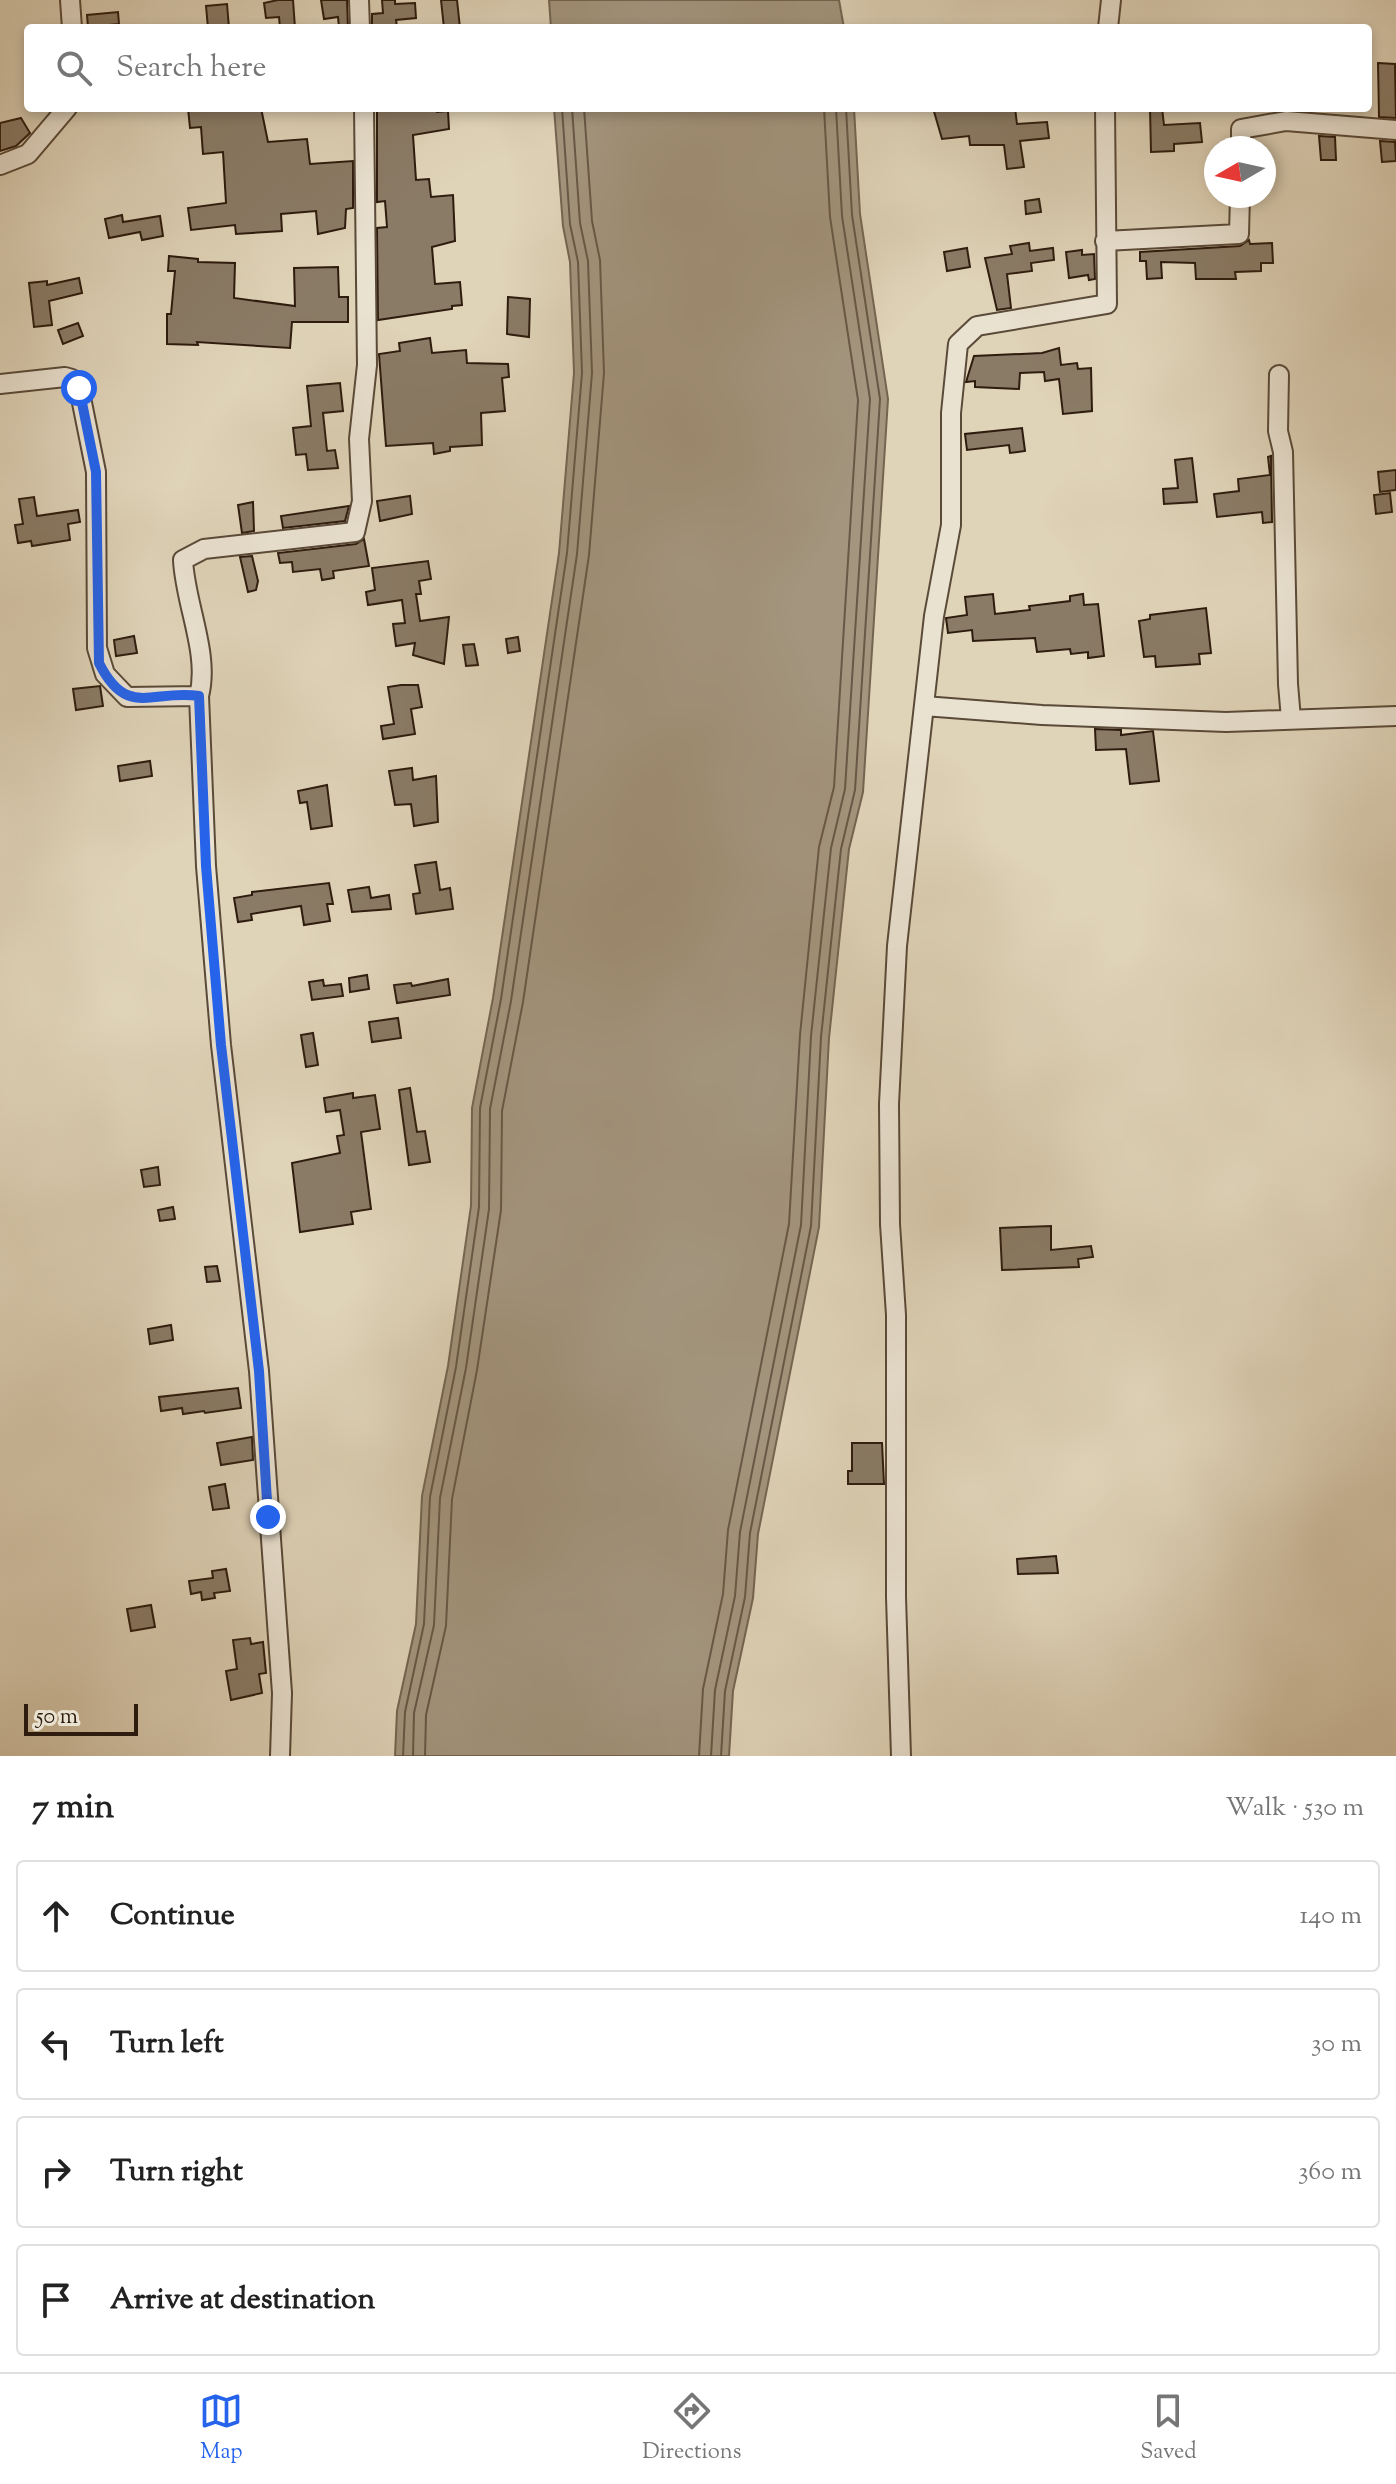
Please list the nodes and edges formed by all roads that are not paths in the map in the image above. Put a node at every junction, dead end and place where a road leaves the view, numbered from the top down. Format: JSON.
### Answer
{"nodes":[{"id":1,"x":70,"y":0,"type":"edge"},
{"id":2,"x":359,"y":0,"type":"edge"},
{"id":3,"x":1111,"y":0,"type":"edge"},
{"id":4,"x":72,"y":24,"type":"edge"},
{"id":5,"x":360,"y":24,"type":"edge"},
{"id":6,"x":1108,"y":24,"type":"edge"},
{"id":7,"x":64,"y":112,"type":"edge"},
{"id":8,"x":364,"y":112,"type":"edge"},
{"id":9,"x":1105,"y":112,"type":"edge"},
{"id":10,"x":1396,"y":130,"type":"edge"},
{"id":11,"x":1241,"y":136,"type":"edge"},
{"id":12,"x":0,"y":165,"type":"edge"},
{"id":13,"x":1240,"y":208,"type":"edge"},
{"id":14,"x":1105,"y":241,"type":"junction"},
{"id":15,"x":1279,"y":375,"type":"dead end"},
{"id":16,"x":0,"y":384,"type":"edge"},
{"id":17,"x":199,"y":696,"type":"junction"},
{"id":18,"x":924,"y":706,"type":"junction"},
{"id":19,"x":1396,"y":716,"type":"edge"},
{"id":20,"x":1291,"y":719,"type":"junction"},
{"id":21,"x":280,"y":1756,"type":"edge"},
{"id":22,"x":901,"y":1756,"type":"edge"}],
"edges":[{"from":1,"to":4,"type":"street"},
{"from":2,"to":5,"type":"street"},
{"from":3,"to":6,"type":"street"},
{"from":7,"to":12,"type":"street"},
{"from":8,"to":17,"type":"street"},
{"from":9,"to":14,"type":"street"},
{"from":10,"to":11,"type":"street"},
{"from":13,"to":14,"type":"street"},
{"from":14,"to":18,"type":"street"},
{"from":15,"to":20,"type":"street"},
{"from":16,"to":17,"type":"street"},
{"from":17,"to":21,"type":"street"},
{"from":18,"to":20,"type":"street"},
{"from":18,"to":22,"type":"street"},
{"from":19,"to":20,"type":"street"}]}
